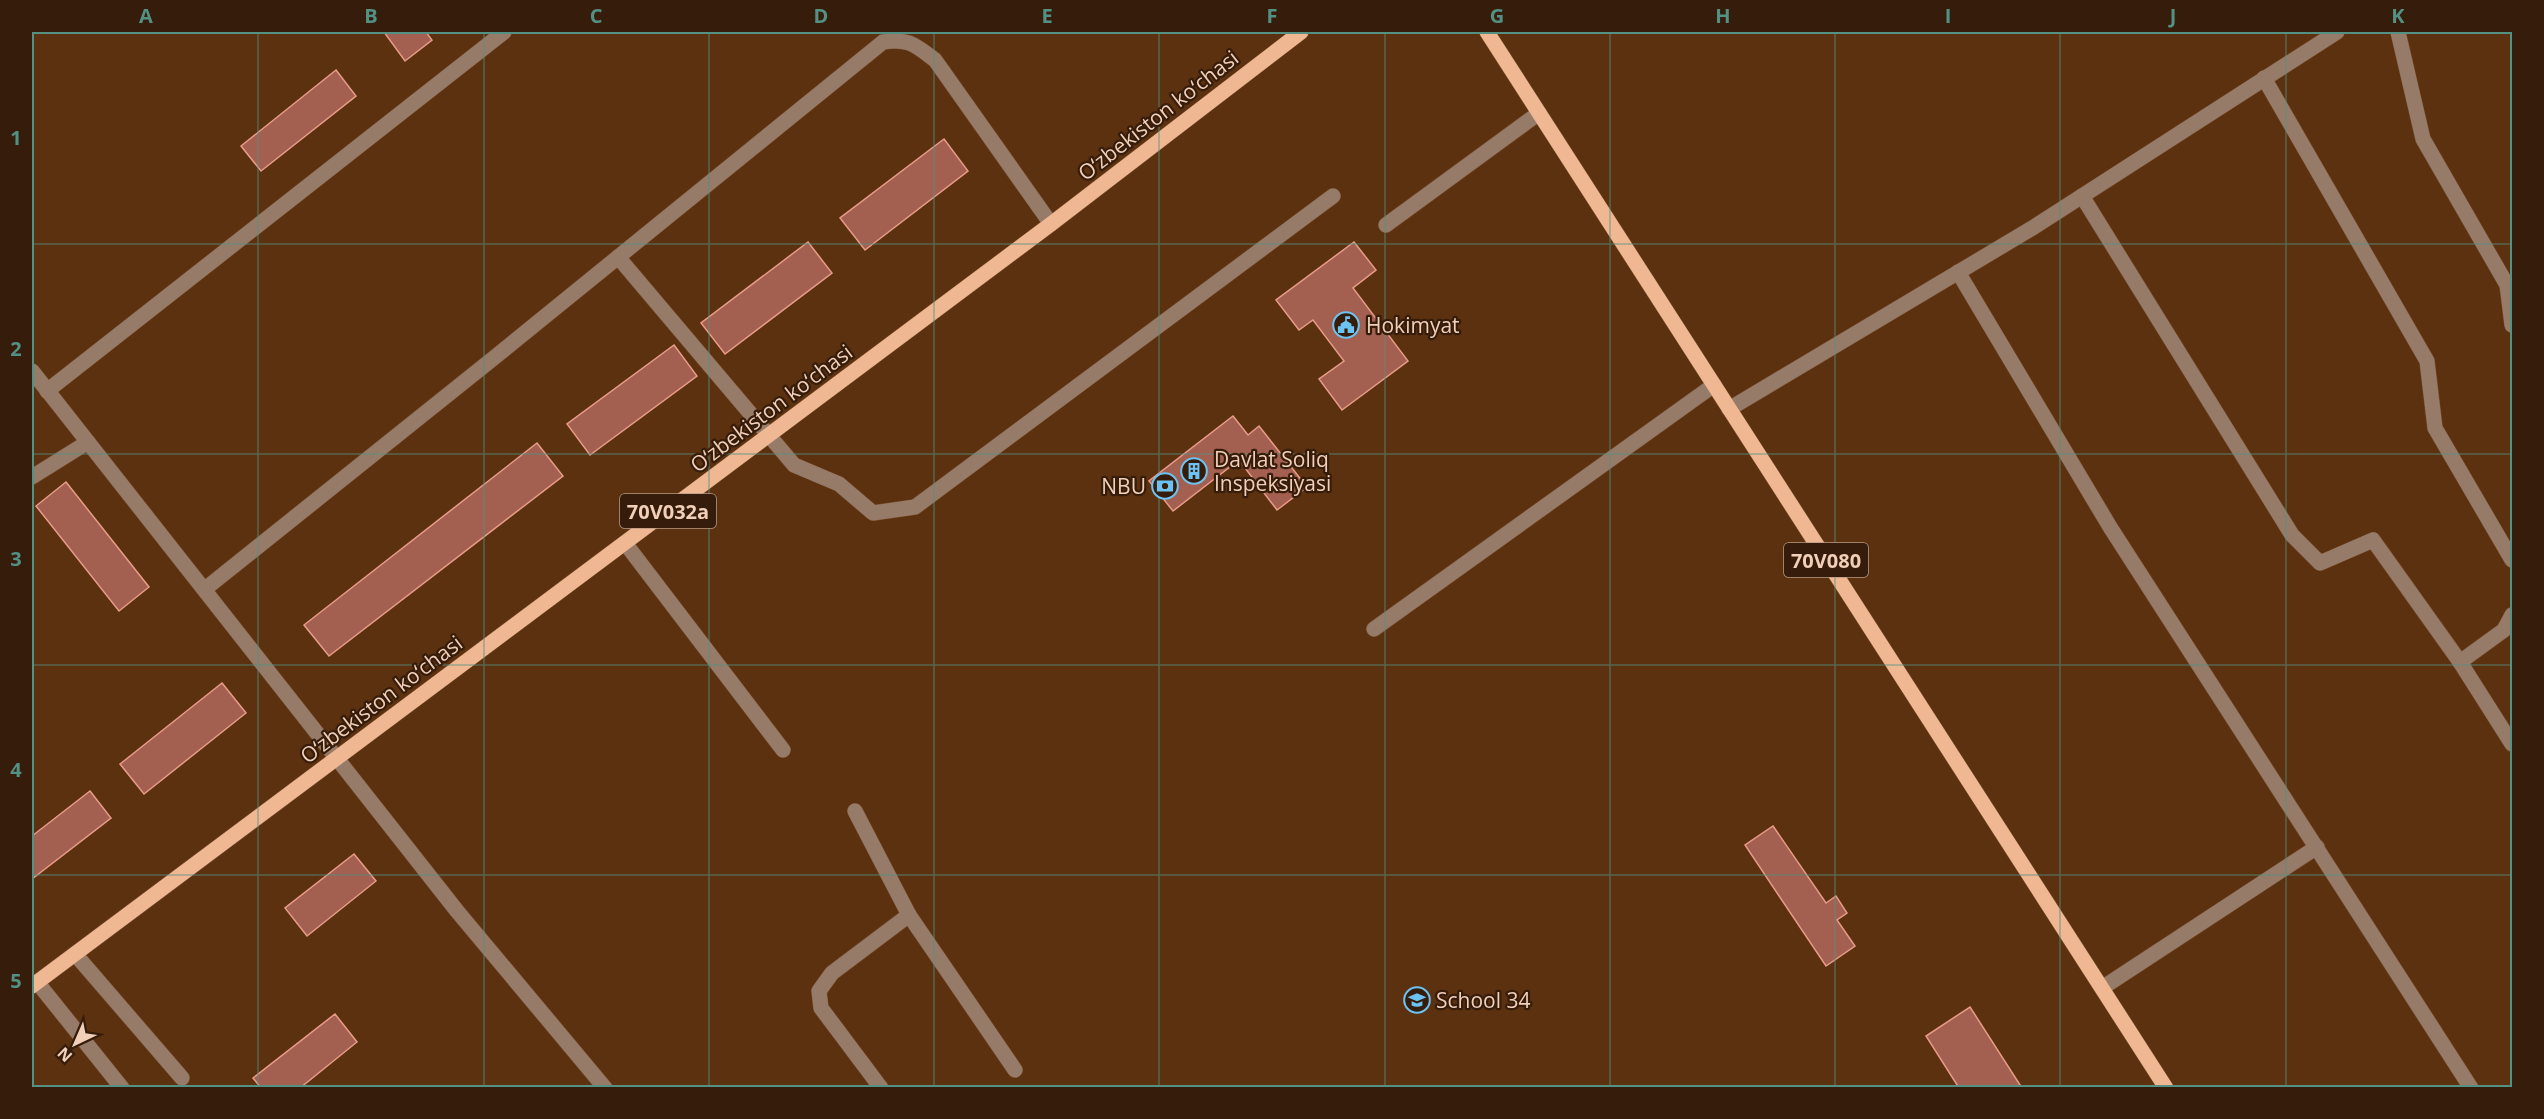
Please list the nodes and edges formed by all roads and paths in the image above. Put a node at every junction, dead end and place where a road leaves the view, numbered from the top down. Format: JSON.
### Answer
{"nodes":[{"id":1,"x":504,"y":32,"type":"edge"},
{"id":2,"x":1301,"y":32,"type":"edge"},
{"id":3,"x":1487,"y":32,"type":"edge"},
{"id":4,"x":2337,"y":32,"type":"edge"},
{"id":5,"x":2398,"y":32,"type":"edge"},
{"id":6,"x":2264,"y":78,"type":"junction"},
{"id":7,"x":1539,"y":113,"type":"junction"},
{"id":8,"x":1333,"y":196,"type":"dead end"},
{"id":9,"x":2082,"y":196,"type":"junction"},
{"id":10,"x":1051,"y":224,"type":"junction"},
{"id":11,"x":1386,"y":225,"type":"dead end"},
{"id":12,"x":618,"y":257,"type":"junction"},
{"id":13,"x":1958,"y":272,"type":"junction"},
{"id":14,"x":2512,"y":325,"type":"edge"},
{"id":15,"x":32,"y":371,"type":"edge"},
{"id":16,"x":1714,"y":385,"type":"junction"},
{"id":17,"x":47,"y":391,"type":"junction"},
{"id":18,"x":1729,"y":409,"type":"junction"},
{"id":19,"x":769,"y":435,"type":"junction"},
{"id":20,"x":88,"y":442,"type":"junction"},
{"id":21,"x":32,"y":477,"type":"edge"},
{"id":22,"x":625,"y":543,"type":"junction"},
{"id":23,"x":2512,"y":560,"type":"edge"},
{"id":24,"x":205,"y":589,"type":"junction"},
{"id":25,"x":2512,"y":615,"type":"edge"},
{"id":26,"x":1374,"y":629,"type":"dead end"},
{"id":27,"x":2460,"y":662,"type":"junction"},
{"id":28,"x":2512,"y":744,"type":"edge"},
{"id":29,"x":783,"y":750,"type":"dead end"},
{"id":30,"x":338,"y":757,"type":"junction"},
{"id":31,"x":855,"y":811,"type":"dead end"},
{"id":32,"x":2317,"y":847,"type":"junction"},
{"id":33,"x":909,"y":915,"type":"junction"},
{"id":34,"x":75,"y":954,"type":"junction"},
{"id":35,"x":34,"y":984,"type":"edge"},
{"id":36,"x":2102,"y":988,"type":"junction"},
{"id":37,"x":1015,"y":1070,"type":"dead end"},
{"id":38,"x":182,"y":1078,"type":"dead end"},
{"id":39,"x":123,"y":1088,"type":"edge"},
{"id":40,"x":605,"y":1088,"type":"edge"},
{"id":41,"x":881,"y":1088,"type":"edge"},
{"id":42,"x":2166,"y":1088,"type":"edge"},
{"id":43,"x":2471,"y":1088,"type":"edge"}],
"edges":[{"from":1,"to":17,"type":"street"},
{"from":2,"to":10,"type":"main road","name":"O‘zbekiston ko‘chasi","number":"70V032a"},
{"from":3,"to":7,"type":"main road","number":"70V080"},
{"from":4,"to":6,"type":"street"},
{"from":5,"to":14,"type":"street"},
{"from":6,"to":9,"type":"street"},
{"from":6,"to":23,"type":"street"},
{"from":7,"to":11,"type":"street"},
{"from":7,"to":16,"type":"main road","number":"70V080"},
{"from":8,"to":19,"type":"street"},
{"from":9,"to":13,"type":"street"},
{"from":9,"to":27,"type":"street"},
{"from":10,"to":12,"type":"street"},
{"from":10,"to":19,"type":"main road","name":"O‘zbekiston ko‘chasi","number":"70V032a"},
{"from":12,"to":19,"type":"street"},
{"from":12,"to":24,"type":"street"},
{"from":13,"to":18,"type":"street"},
{"from":13,"to":32,"type":"street"},
{"from":15,"to":17,"type":"street"},
{"from":16,"to":18,"type":"main road","number":"70V080"},
{"from":16,"to":26,"type":"street"},
{"from":17,"to":20,"type":"street"},
{"from":18,"to":36,"type":"main road","number":"70V080"},
{"from":19,"to":22,"type":"main road","name":"O‘zbekiston ko‘chasi","number":"70V032a"},
{"from":20,"to":21,"type":"street"},
{"from":20,"to":24,"type":"street"},
{"from":22,"to":29,"type":"street"},
{"from":22,"to":30,"type":"main road","name":"O‘zbekiston ko‘chasi","number":"70V032a"},
{"from":24,"to":30,"type":"street"},
{"from":25,"to":27,"type":"street"},
{"from":27,"to":28,"type":"street"},
{"from":30,"to":34,"type":"main road","name":"O‘zbekiston ko‘chasi","number":"70V032a"},
{"from":30,"to":40,"type":"street"},
{"from":31,"to":33,"type":"street"},
{"from":32,"to":36,"type":"street"},
{"from":32,"to":43,"type":"street"},
{"from":33,"to":37,"type":"street"},
{"from":33,"to":41,"type":"street"},
{"from":34,"to":35,"type":"main road","name":"O‘zbekiston ko‘chasi","number":"70V032a"},
{"from":34,"to":38,"type":"street"},
{"from":35,"to":39,"type":"street"},
{"from":36,"to":42,"type":"main road","number":"70V080"}]}
